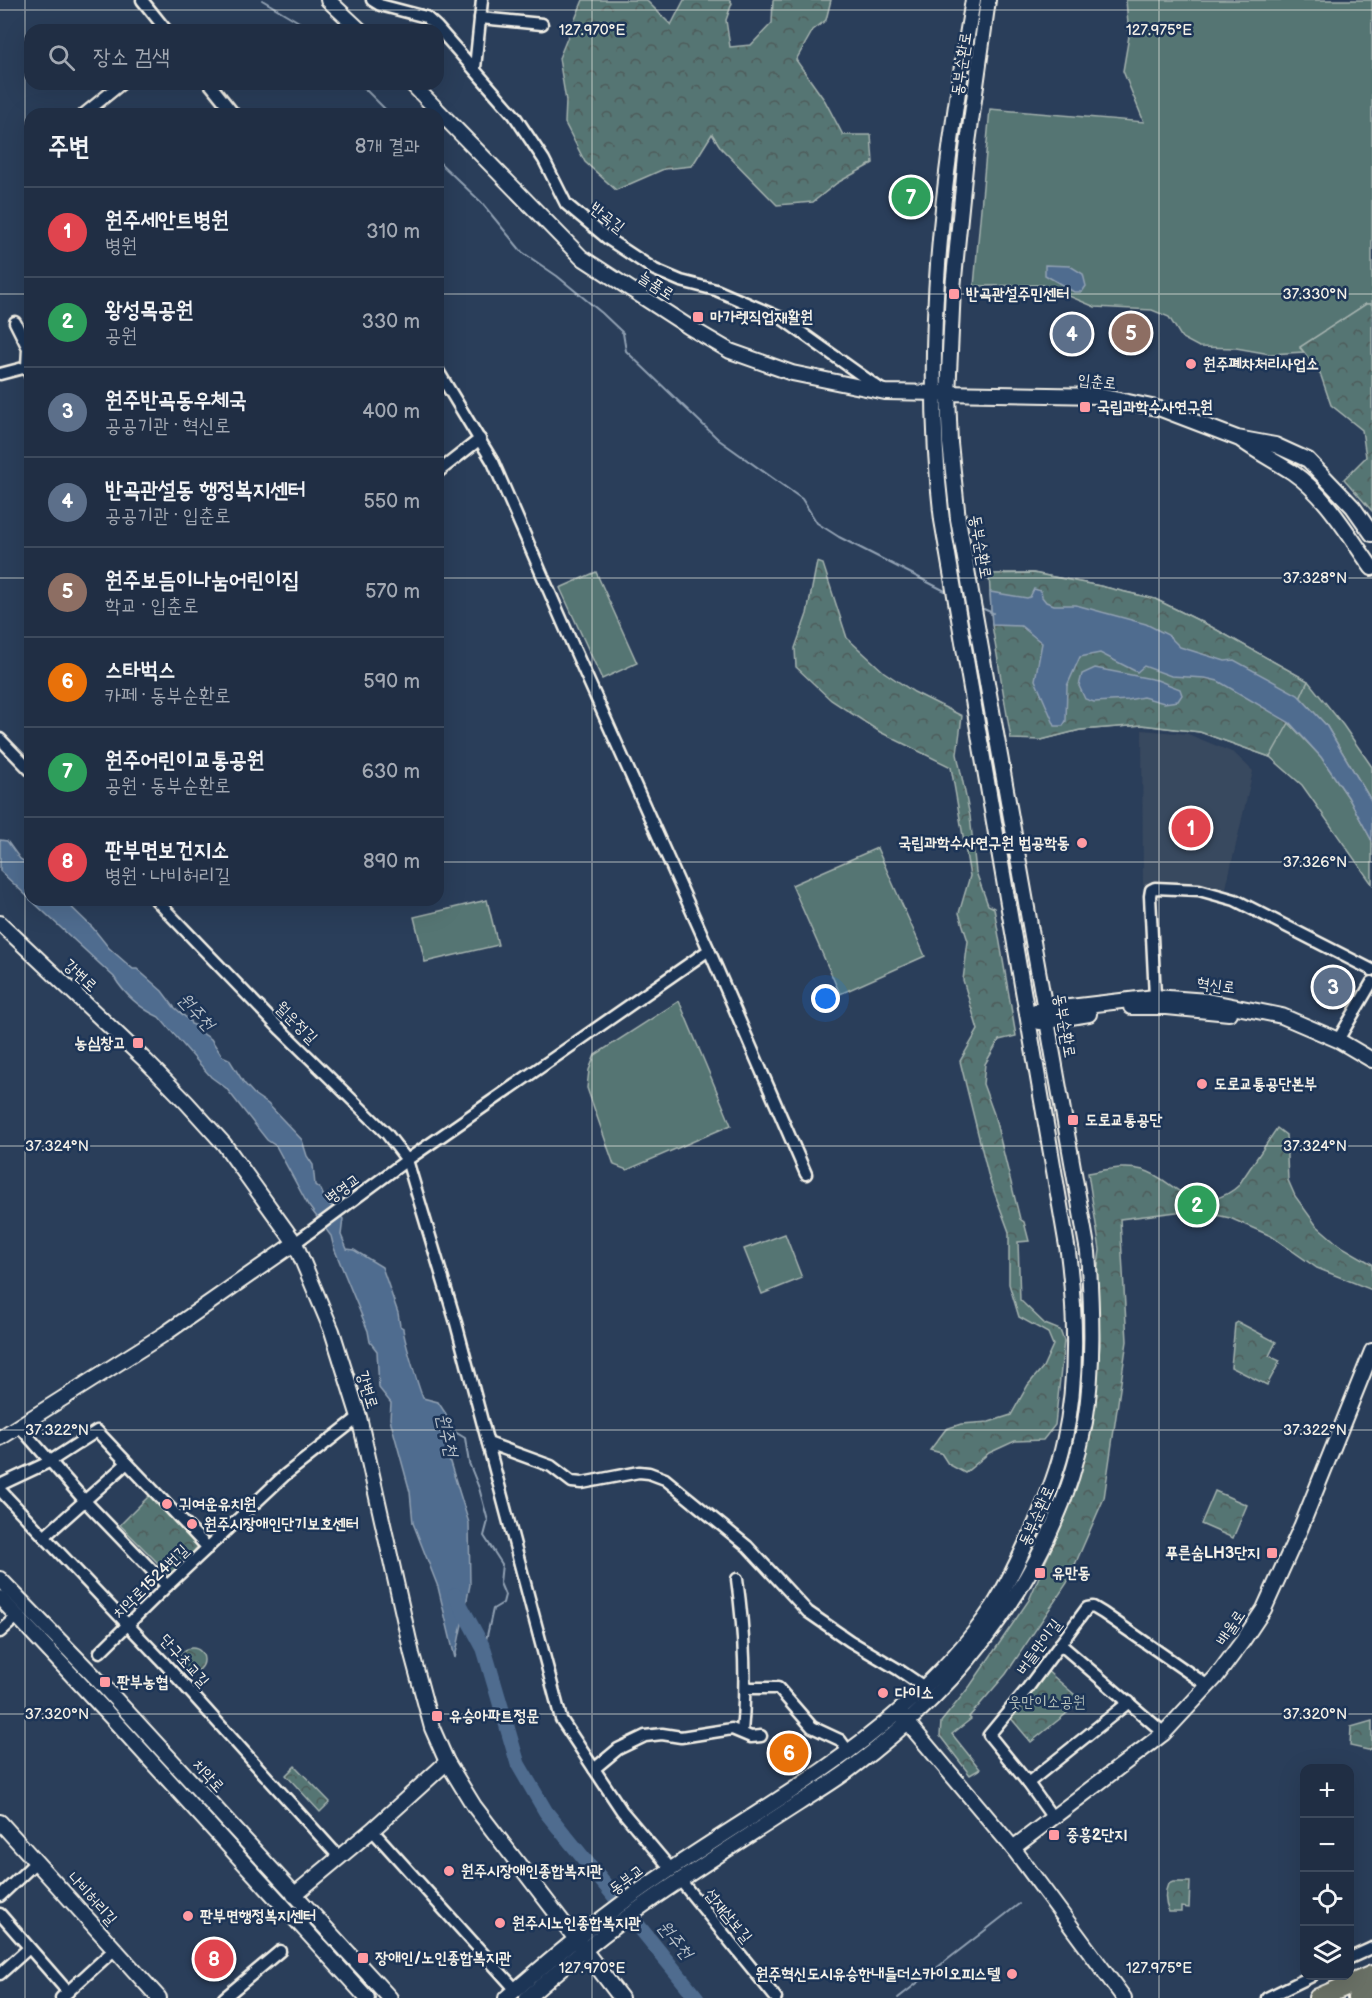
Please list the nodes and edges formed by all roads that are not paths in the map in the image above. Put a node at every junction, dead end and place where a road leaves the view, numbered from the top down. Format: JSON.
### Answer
{"nodes":[{"id":1,"x":142,"y":0,"type":"edge"},
{"id":2,"x":328,"y":0,"type":"edge"},
{"id":3,"x":372,"y":0,"type":"edge"},
{"id":4,"x":482,"y":0,"type":"edge"},
{"id":5,"x":973,"y":0,"type":"edge"},
{"id":6,"x":988,"y":0,"type":"edge"},
{"id":7,"x":480,"y":18,"type":"junction"},
{"id":8,"x":161,"y":24,"type":"edge"},
{"id":9,"x":354,"y":24,"type":"edge"},
{"id":10,"x":433,"y":24,"type":"edge"},
{"id":11,"x":542,"y":24,"type":"dead end"},
{"id":12,"x":444,"y":36,"type":"edge"},
{"id":13,"x":475,"y":68,"type":"junction"},
{"id":14,"x":114,"y":90,"type":"edge"},
{"id":15,"x":215,"y":90,"type":"edge"},
{"id":16,"x":418,"y":90,"type":"edge"},
{"id":17,"x":91,"y":108,"type":"edge"},
{"id":18,"x":229,"y":108,"type":"edge"},
{"id":19,"x":435,"y":108,"type":"edge"},
{"id":20,"x":444,"y":117,"type":"edge"},
{"id":21,"x":950,"y":156,"type":"junction"},
{"id":22,"x":966,"y":157,"type":"junction"},
{"id":23,"x":15,"y":322,"type":"dead end"},
{"id":24,"x":24,"y":340,"type":"edge"},
{"id":25,"x":24,"y":371,"type":"edge"},
{"id":26,"x":0,"y":374,"type":"edge"},
{"id":27,"x":444,"y":381,"type":"edge"},
{"id":28,"x":885,"y":393,"type":"junction"},
{"id":29,"x":933,"y":394,"type":"junction"},
{"id":30,"x":948,"y":395,"type":"junction"},
{"id":31,"x":1237,"y":438,"type":"junction"},
{"id":32,"x":480,"y":439,"type":"junction"},
{"id":33,"x":444,"y":467,"type":"edge"},
{"id":34,"x":1372,"y":534,"type":"edge"},
{"id":35,"x":1372,"y":568,"type":"edge"},
{"id":36,"x":0,"y":739,"type":"edge"},
{"id":37,"x":24,"y":764,"type":"edge"},
{"id":38,"x":162,"y":906,"type":"edge"},
{"id":39,"x":0,"y":923,"type":"edge"},
{"id":40,"x":709,"y":950,"type":"junction"},
{"id":41,"x":1372,"y":970,"type":"edge"},
{"id":42,"x":1372,"y":981,"type":"edge"},
{"id":43,"x":1155,"y":997,"type":"junction"},
{"id":44,"x":1045,"y":1016,"type":"junction"},
{"id":45,"x":1028,"y":1018,"type":"junction"},
{"id":46,"x":1337,"y":1042,"type":"junction"},
{"id":47,"x":1372,"y":1060,"type":"edge"},
{"id":48,"x":1372,"y":1069,"type":"edge"},
{"id":49,"x":403,"y":1163,"type":"junction"},
{"id":50,"x":806,"y":1174,"type":"dead end"},
{"id":51,"x":300,"y":1239,"type":"junction"},
{"id":52,"x":1372,"y":1351,"type":"edge"},
{"id":53,"x":359,"y":1417,"type":"junction"},
{"id":54,"x":20,"y":1427,"type":"junction"},
{"id":55,"x":0,"y":1438,"type":"edge"},
{"id":56,"x":488,"y":1443,"type":"junction"},
{"id":57,"x":49,"y":1462,"type":"junction"},
{"id":58,"x":127,"y":1463,"type":"junction"},
{"id":59,"x":0,"y":1485,"type":"edge"},
{"id":60,"x":0,"y":1490,"type":"edge"},
{"id":61,"x":85,"y":1502,"type":"junction"},
{"id":62,"x":44,"y":1537,"type":"junction"},
{"id":63,"x":208,"y":1548,"type":"junction"},
{"id":64,"x":0,"y":1579,"type":"edge"},
{"id":65,"x":737,"y":1579,"type":"dead end"},
{"id":66,"x":167,"y":1586,"type":"junction"},
{"id":67,"x":0,"y":1598,"type":"edge"},
{"id":68,"x":23,"y":1611,"type":"junction"},
{"id":69,"x":128,"y":1624,"type":"junction"},
{"id":70,"x":0,"y":1632,"type":"edge"},
{"id":71,"x":1060,"y":1644,"type":"junction"},
{"id":72,"x":100,"y":1652,"type":"dead end"},
{"id":73,"x":1208,"y":1686,"type":"junction"},
{"id":74,"x":745,"y":1688,"type":"junction"},
{"id":75,"x":924,"y":1688,"type":"junction"},
{"id":76,"x":1129,"y":1702,"type":"junction"},
{"id":77,"x":903,"y":1717,"type":"junction"},
{"id":78,"x":742,"y":1732,"type":"junction"},
{"id":79,"x":1164,"y":1733,"type":"junction"},
{"id":80,"x":761,"y":1736,"type":"dead end"},
{"id":81,"x":848,"y":1751,"type":"junction"},
{"id":82,"x":447,"y":1762,"type":"junction"},
{"id":83,"x":594,"y":1769,"type":"junction"},
{"id":84,"x":1028,"y":1783,"type":"junction"},
{"id":85,"x":1053,"y":1818,"type":"junction"},
{"id":86,"x":0,"y":1822,"type":"edge"},
{"id":87,"x":372,"y":1830,"type":"junction"},
{"id":88,"x":1013,"y":1848,"type":"junction"},
{"id":89,"x":340,"y":1858,"type":"junction"},
{"id":90,"x":36,"y":1862,"type":"junction"},
{"id":91,"x":667,"y":1871,"type":"junction"},
{"id":92,"x":676,"y":1883,"type":"junction"},
{"id":93,"x":294,"y":1895,"type":"junction"},
{"id":94,"x":0,"y":1896,"type":"edge"},
{"id":95,"x":0,"y":1914,"type":"edge"},
{"id":96,"x":582,"y":1942,"type":"junction"},
{"id":97,"x":29,"y":1948,"type":"junction"},
{"id":98,"x":1372,"y":1948,"type":"edge"},
{"id":99,"x":115,"y":1949,"type":"junction"},
{"id":100,"x":280,"y":1951,"type":"dead end"},
{"id":101,"x":1354,"y":1956,"type":"edge"},
{"id":102,"x":0,"y":1974,"type":"edge"},
{"id":103,"x":1372,"y":1975,"type":"edge"},
{"id":104,"x":1304,"y":1980,"type":"edge"},
{"id":105,"x":1372,"y":1991,"type":"edge"},
{"id":106,"x":65,"y":1995,"type":"edge"},
{"id":107,"x":516,"y":1995,"type":"edge"},
{"id":108,"x":618,"y":1997,"type":"edge"},
{"id":109,"x":159,"y":1998,"type":"edge"},
{"id":110,"x":224,"y":1998,"type":"edge"},
{"id":111,"x":367,"y":1998,"type":"edge"},
{"id":112,"x":390,"y":1998,"type":"edge"},
{"id":113,"x":776,"y":1998,"type":"edge"},
{"id":114,"x":1124,"y":1998,"type":"edge"},
{"id":115,"x":1267,"y":1998,"type":"edge"},
{"id":116,"x":1318,"y":1998,"type":"edge"},
{"id":117,"x":1358,"y":1998,"type":"edge"}],
"edges":[{"from":1,"to":8,"type":"street"},
{"from":2,"to":9,"type":"street"},
{"from":3,"to":10,"type":"street","name":"반곡길"},
{"from":4,"to":7,"type":"street"},
{"from":5,"to":21,"type":"street","name":"동부순환로"},
{"from":6,"to":22,"type":"street","name":"동부순환로"},
{"from":7,"to":11,"type":"street"},
{"from":7,"to":13,"type":"street"},
{"from":12,"to":13,"type":"street","name":"반곡길"},
{"from":13,"to":28,"type":"street","name":"반곡길"},
{"from":14,"to":17,"type":"street"},
{"from":15,"to":18,"type":"street"},
{"from":16,"to":19,"type":"street","name":"늘품로"},
{"from":20,"to":28,"type":"street","name":"늘품로"},
{"from":21,"to":22,"type":"street"},
{"from":21,"to":29,"type":"street","name":"동부순환로"},
{"from":22,"to":30,"type":"street","name":"동부순환로"},
{"from":23,"to":24,"type":"street"},
{"from":25,"to":26,"type":"street"},
{"from":27,"to":32,"type":"street"},
{"from":28,"to":29,"type":"street","name":"늘품로"},
{"from":29,"to":30,"type":"street","name":"늘품로"},
{"from":29,"to":45,"type":"street","name":"동부순환로"},
{"from":30,"to":31,"type":"street","name":"입춘로"},
{"from":30,"to":44,"type":"street","name":"동부순환로"},
{"from":31,"to":34,"type":"street","name":"입춘로"},
{"from":31,"to":35,"type":"street","name":"입춘로"},
{"from":32,"to":33,"type":"street"},
{"from":32,"to":40,"type":"street"},
{"from":36,"to":37,"type":"street"},
{"from":38,"to":49,"type":"street","name":"월운정길"},
{"from":39,"to":51,"type":"street","name":"강변로"},
{"from":40,"to":49,"type":"street","name":"병영교"},
{"from":40,"to":50,"type":"street"},
{"from":41,"to":43,"type":"street"},
{"from":42,"to":46,"type":"street"},
{"from":43,"to":44,"type":"street","name":"혁신로"},
{"from":43,"to":46,"type":"street","name":"혁신로"},
{"from":44,"to":45,"type":"street"},
{"from":44,"to":46,"type":"street","name":"혁신로"},
{"from":44,"to":77,"type":"street","name":"동부순환로"},
{"from":45,"to":75,"type":"street","name":"동부순환로"},
{"from":46,"to":47,"type":"street","name":"혁신로"},
{"from":46,"to":48,"type":"street","name":"혁신로"},
{"from":49,"to":51,"type":"street","name":"병영교"},
{"from":49,"to":56,"type":"street"},
{"from":51,"to":53,"type":"street","name":"강변로"},
{"from":51,"to":54,"type":"street"},
{"from":52,"to":73,"type":"street","name":"배울로"},
{"from":53,"to":63,"type":"street","name":"치악로1524번길"},
{"from":53,"to":82,"type":"street","name":"강변로"},
{"from":54,"to":55,"type":"street"},
{"from":54,"to":57,"type":"street"},
{"from":56,"to":75,"type":"street"},
{"from":56,"to":83,"type":"street"},
{"from":57,"to":58,"type":"street"},
{"from":57,"to":59,"type":"street"},
{"from":57,"to":61,"type":"street"},
{"from":58,"to":61,"type":"street"},
{"from":58,"to":63,"type":"street"},
{"from":60,"to":62,"type":"street","name":"단구초교길"},
{"from":61,"to":62,"type":"street"},
{"from":61,"to":66,"type":"street"},
{"from":62,"to":69,"type":"street","name":"단구초교길"},
{"from":63,"to":66,"type":"street","name":"치악로1524번길"},
{"from":64,"to":68,"type":"street","name":"치악로"},
{"from":65,"to":74,"type":"street"},
{"from":66,"to":69,"type":"street","name":"치악로1524번길"},
{"from":67,"to":68,"type":"street","name":"치악로"},
{"from":68,"to":70,"type":"street"},
{"from":68,"to":93,"type":"street","name":"치악로"},
{"from":68,"to":111,"type":"street","name":"치악로"},
{"from":69,"to":72,"type":"street","name":"치악로1524번길"},
{"from":69,"to":89,"type":"street","name":"단구초교길"},
{"from":71,"to":73,"type":"street","name":"버들만이길"},
{"from":71,"to":76,"type":"street"},
{"from":71,"to":84,"type":"street","name":"버들만이길"},
{"from":73,"to":79,"type":"street","name":"배울로"},
{"from":74,"to":78,"type":"street"},
{"from":74,"to":81,"type":"street"},
{"from":75,"to":77,"type":"street","name":"동부순환로"},
{"from":76,"to":79,"type":"street"},
{"from":76,"to":84,"type":"street"},
{"from":77,"to":81,"type":"street","name":"동부순환로"},
{"from":77,"to":88,"type":"street"},
{"from":77,"to":92,"type":"street","name":"동부순환로"},
{"from":78,"to":80,"type":"street"},
{"from":78,"to":83,"type":"street"},
{"from":79,"to":85,"type":"street","name":"배울로"},
{"from":81,"to":91,"type":"street","name":"동부순환로"},
{"from":82,"to":87,"type":"street"},
{"from":82,"to":96,"type":"street","name":"강변로"},
{"from":83,"to":91,"type":"street"},
{"from":84,"to":85,"type":"street","name":"버들만이길"},
{"from":85,"to":88,"type":"street","name":"배울로"},
{"from":86,"to":90,"type":"street","name":"나비허리길"},
{"from":87,"to":89,"type":"street"},
{"from":87,"to":107,"type":"street"},
{"from":88,"to":114,"type":"street"},
{"from":89,"to":93,"type":"street"},
{"from":90,"to":94,"type":"street"},
{"from":90,"to":99,"type":"street","name":"나비허리길"},
{"from":91,"to":92,"type":"street"},
{"from":91,"to":96,"type":"street","name":"동부교"},
{"from":92,"to":96,"type":"street","name":"동부교"},
{"from":92,"to":113,"type":"street","name":"섭재삼보길"},
{"from":93,"to":112,"type":"street","name":"치악로"},
{"from":95,"to":97,"type":"street"},
{"from":96,"to":107,"type":"street"},
{"from":96,"to":108,"type":"street","name":"강변로"},
{"from":97,"to":102,"type":"street"},
{"from":97,"to":106,"type":"street"},
{"from":98,"to":101,"type":"street"},
{"from":99,"to":106,"type":"street"},
{"from":99,"to":109,"type":"street","name":"나비허리길"},
{"from":100,"to":110,"type":"street"},
{"from":103,"to":116,"type":"highway"},
{"from":104,"to":115,"type":"street"},
{"from":105,"to":117,"type":"highway"}]}
